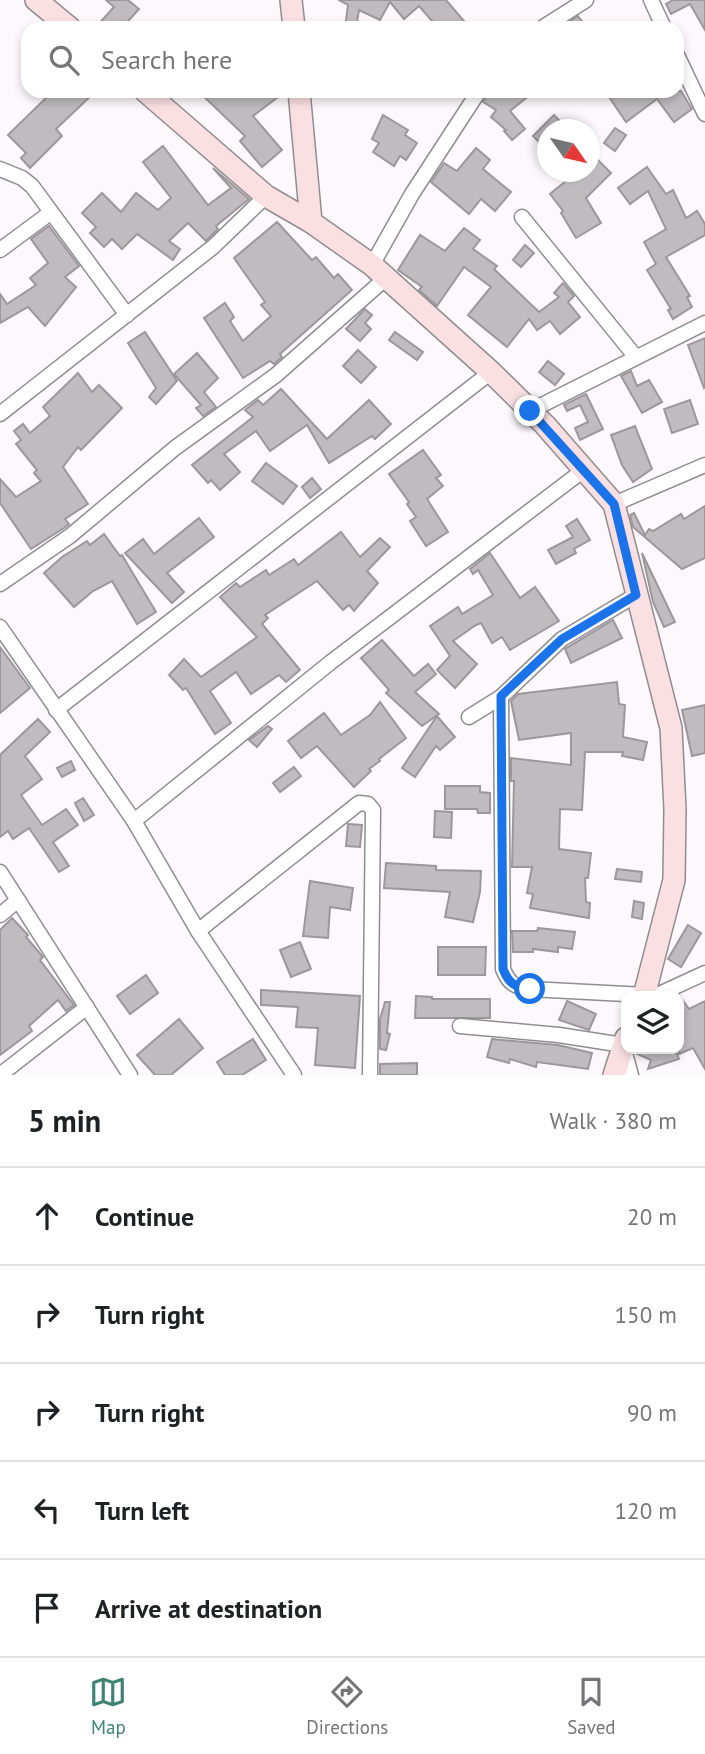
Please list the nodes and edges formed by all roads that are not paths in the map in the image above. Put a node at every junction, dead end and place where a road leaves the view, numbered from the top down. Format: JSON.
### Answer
{"nodes":[{"id":1,"x":36,"y":0,"type":"edge"},
{"id":2,"x":291,"y":0,"type":"edge"},
{"id":3,"x":586,"y":0,"type":"edge"},
{"id":4,"x":651,"y":0,"type":"edge"},
{"id":5,"x":62,"y":21,"type":"edge"},
{"id":6,"x":292,"y":21,"type":"edge"},
{"id":7,"x":553,"y":21,"type":"edge"},
{"id":8,"x":661,"y":21,"type":"edge"},
{"id":9,"x":684,"y":70,"type":"edge"},
{"id":10,"x":153,"y":98,"type":"edge"},
{"id":11,"x":300,"y":98,"type":"edge"},
{"id":12,"x":474,"y":98,"type":"edge"},
{"id":13,"x":705,"y":114,"type":"edge"},
{"id":14,"x":0,"y":169,"type":"edge"},
{"id":15,"x":266,"y":196,"type":"junction"},
{"id":16,"x":50,"y":213,"type":"junction"},
{"id":17,"x":522,"y":217,"type":"dead end"},
{"id":18,"x":311,"y":222,"type":"junction"},
{"id":19,"x":0,"y":250,"type":"edge"},
{"id":20,"x":379,"y":272,"type":"junction"},
{"id":21,"x":127,"y":315,"type":"junction"},
{"id":22,"x":705,"y":323,"type":"edge"},
{"id":23,"x":635,"y":356,"type":"junction"},
{"id":24,"x":491,"y":372,"type":"junction"},
{"id":25,"x":530,"y":411,"type":"junction"},
{"id":26,"x":0,"y":414,"type":"edge"},
{"id":27,"x":705,"y":465,"type":"edge"},
{"id":28,"x":585,"y":469,"type":"junction"},
{"id":29,"x":614,"y":504,"type":"junction"},
{"id":30,"x":0,"y":584,"type":"edge"},
{"id":31,"x":636,"y":595,"type":"junction"},
{"id":32,"x":0,"y":627,"type":"edge"},
{"id":33,"x":501,"y":696,"type":"junction"},
{"id":34,"x":56,"y":710,"type":"junction"},
{"id":35,"x":469,"y":717,"type":"dead end"},
{"id":36,"x":134,"y":821,"type":"junction"},
{"id":37,"x":0,"y":872,"type":"edge"},
{"id":38,"x":18,"y":901,"type":"junction"},
{"id":39,"x":0,"y":915,"type":"edge"},
{"id":40,"x":198,"y":931,"type":"junction"},
{"id":41,"x":705,"y":972,"type":"edge"},
{"id":42,"x":646,"y":991,"type":"edge"},
{"id":43,"x":665,"y":991,"type":"edge"},
{"id":44,"x":621,"y":995,"type":"edge"},
{"id":45,"x":87,"y":1007,"type":"junction"},
{"id":46,"x":460,"y":1026,"type":"dead end"},
{"id":47,"x":621,"y":1041,"type":"edge"},
{"id":48,"x":621,"y":1053,"type":"edge"},
{"id":49,"x":627,"y":1054,"type":"edge"},
{"id":50,"x":1,"y":1075,"type":"edge"},
{"id":51,"x":130,"y":1075,"type":"edge"},
{"id":52,"x":293,"y":1075,"type":"edge"},
{"id":53,"x":370,"y":1075,"type":"edge"},
{"id":54,"x":614,"y":1075,"type":"edge"},
{"id":55,"x":631,"y":1075,"type":"edge"}],
"edges":[{"from":1,"to":5,"type":"street"},
{"from":2,"to":6,"type":"street"},
{"from":3,"to":7,"type":"street"},
{"from":4,"to":8,"type":"street"},
{"from":9,"to":13,"type":"street"},
{"from":10,"to":15,"type":"street"},
{"from":11,"to":18,"type":"street"},
{"from":12,"to":20,"type":"street"},
{"from":14,"to":16,"type":"street"},
{"from":15,"to":18,"type":"street"},
{"from":15,"to":21,"type":"street"},
{"from":16,"to":19,"type":"street"},
{"from":16,"to":21,"type":"street"},
{"from":17,"to":23,"type":"street"},
{"from":18,"to":20,"type":"street"},
{"from":20,"to":24,"type":"street"},
{"from":20,"to":30,"type":"street"},
{"from":21,"to":26,"type":"street"},
{"from":22,"to":23,"type":"street"},
{"from":23,"to":25,"type":"street"},
{"from":24,"to":25,"type":"street"},
{"from":24,"to":34,"type":"street"},
{"from":25,"to":28,"type":"street"},
{"from":27,"to":29,"type":"street"},
{"from":28,"to":29,"type":"street"},
{"from":28,"to":36,"type":"street"},
{"from":29,"to":31,"type":"street"},
{"from":31,"to":33,"type":"street"},
{"from":31,"to":42,"type":"street"},
{"from":32,"to":34,"type":"street"},
{"from":33,"to":35,"type":"street"},
{"from":33,"to":44,"type":"street"},
{"from":34,"to":36,"type":"street"},
{"from":36,"to":40,"type":"street"},
{"from":37,"to":38,"type":"street"},
{"from":38,"to":39,"type":"street"},
{"from":38,"to":45,"type":"street"},
{"from":40,"to":52,"type":"street"},
{"from":40,"to":53,"type":"street"},
{"from":41,"to":43,"type":"street"},
{"from":45,"to":50,"type":"street"},
{"from":45,"to":51,"type":"street"},
{"from":46,"to":47,"type":"street"},
{"from":48,"to":54,"type":"street"},
{"from":49,"to":55,"type":"street"}]}
